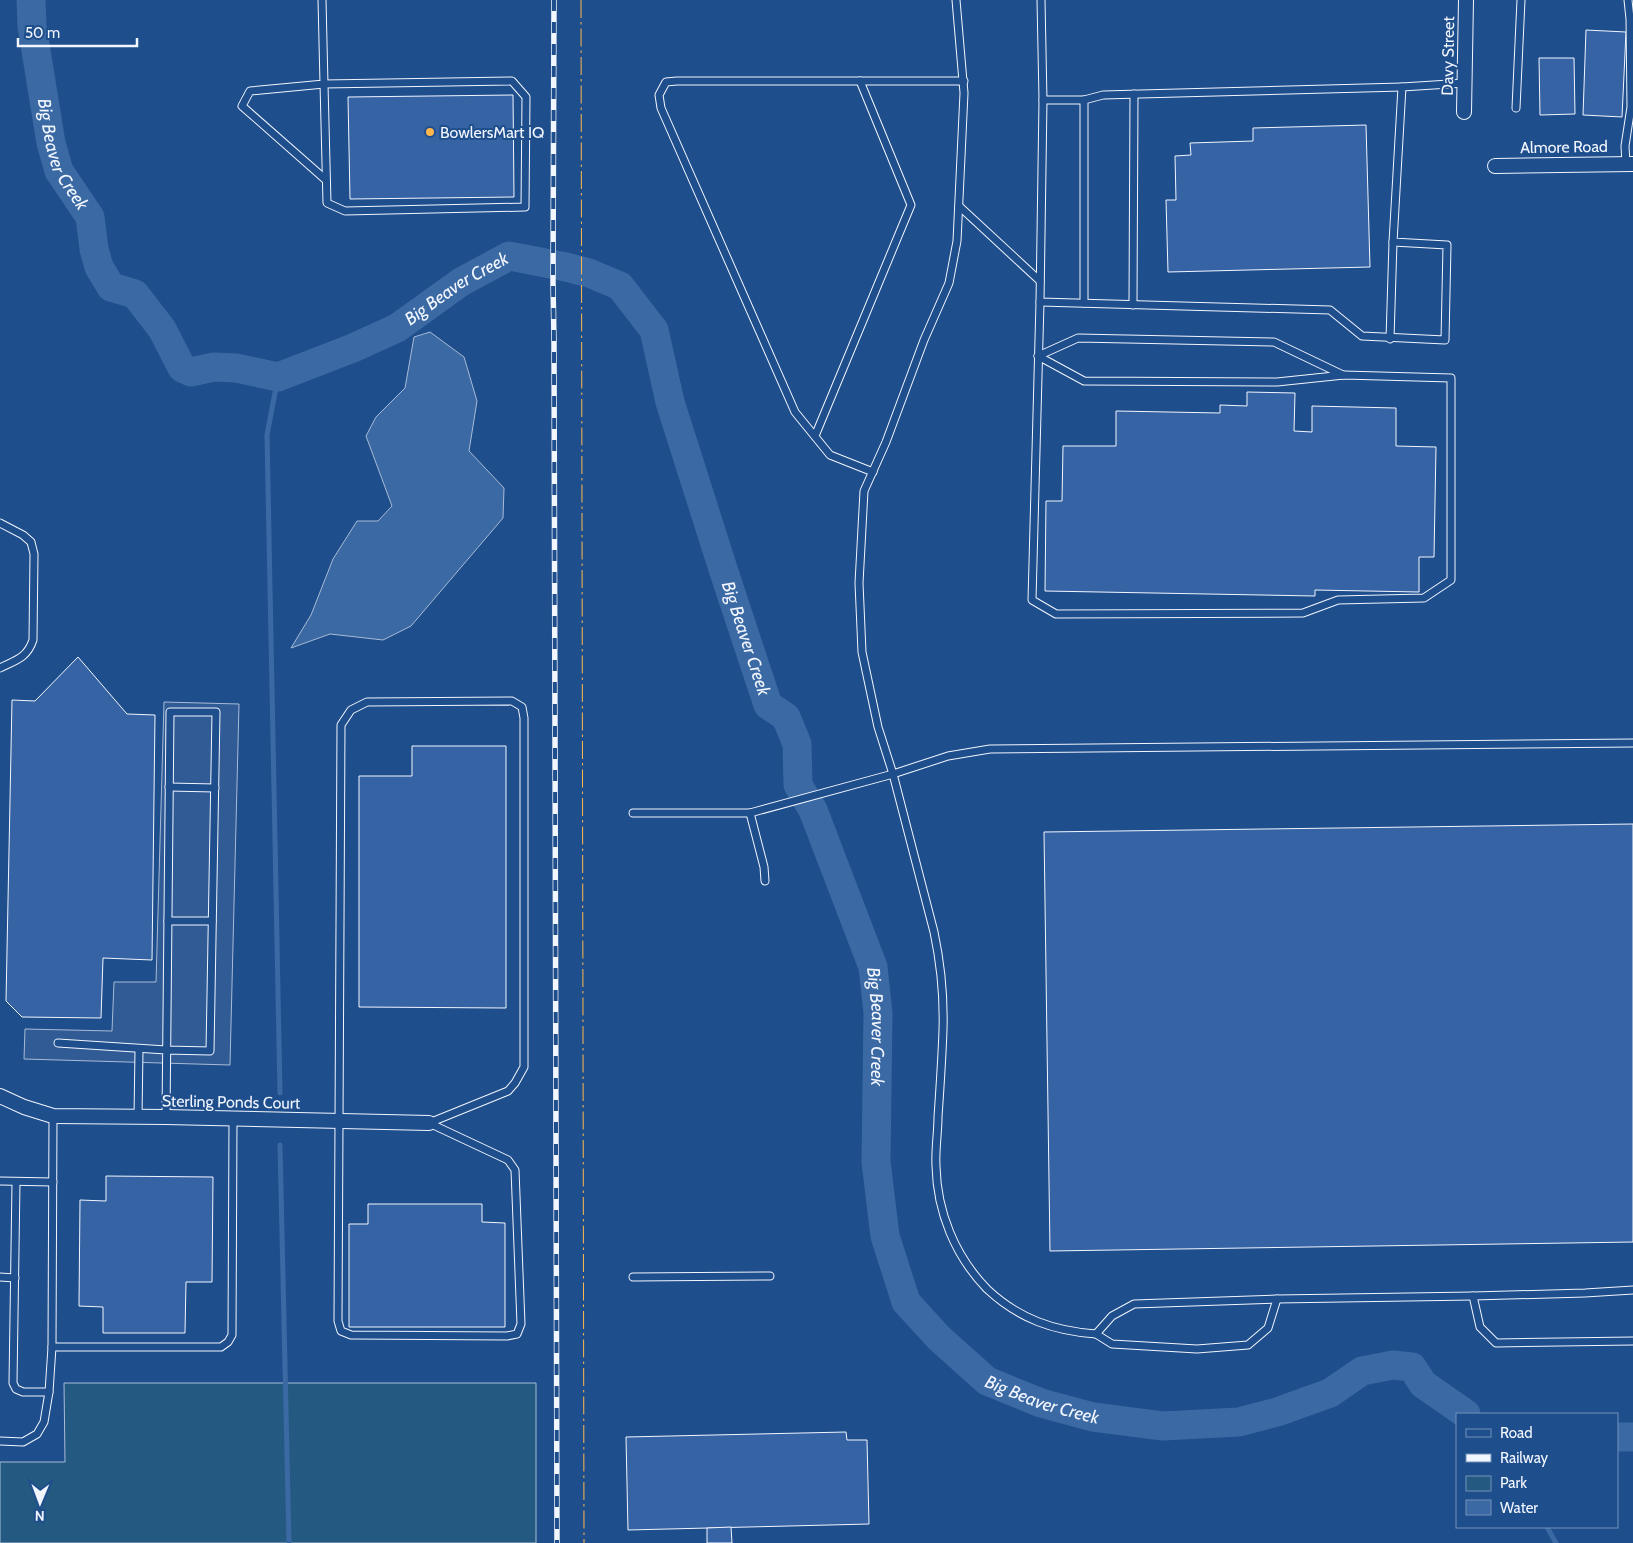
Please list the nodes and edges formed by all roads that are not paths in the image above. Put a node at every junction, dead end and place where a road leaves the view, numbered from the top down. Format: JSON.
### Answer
{"nodes":[{"id":1,"x":322,"y":0,"type":"edge"},
{"id":2,"x":956,"y":0,"type":"edge"},
{"id":3,"x":1042,"y":0,"type":"edge"},
{"id":4,"x":1466,"y":0,"type":"edge"},
{"id":5,"x":1520,"y":0,"type":"edge"},
{"id":6,"x":1628,"y":0,"type":"edge"},
{"id":7,"x":860,"y":81,"type":"junction"},
{"id":8,"x":964,"y":81,"type":"junction"},
{"id":9,"x":1465,"y":83,"type":"junction"},
{"id":10,"x":324,"y":84,"type":"junction"},
{"id":11,"x":1402,"y":88,"type":"junction"},
{"id":12,"x":1134,"y":94,"type":"junction"},
{"id":13,"x":1043,"y":100,"type":"junction"},
{"id":14,"x":1084,"y":100,"type":"junction"},
{"id":15,"x":1516,"y":108,"type":"dead end"},
{"id":16,"x":1464,"y":112,"type":"dead end"},
{"id":17,"x":1629,"y":164,"type":"edge"},
{"id":18,"x":1495,"y":166,"type":"dead end"},
{"id":19,"x":326,"y":180,"type":"junction"},
{"id":20,"x":959,"y":206,"type":"junction"},
{"id":21,"x":1393,"y":242,"type":"junction"},
{"id":22,"x":1040,"y":281,"type":"junction"},
{"id":23,"x":1040,"y":302,"type":"junction"},
{"id":24,"x":1084,"y":303,"type":"junction"},
{"id":25,"x":1133,"y":304,"type":"junction"},
{"id":26,"x":1390,"y":339,"type":"junction"},
{"id":27,"x":1038,"y":356,"type":"junction"},
{"id":28,"x":1344,"y":375,"type":"junction"},
{"id":29,"x":815,"y":436,"type":"junction"},
{"id":30,"x":873,"y":472,"type":"junction"},
{"id":31,"x":0,"y":523,"type":"edge"},
{"id":32,"x":0,"y":668,"type":"edge"},
{"id":33,"x":1633,"y":743,"type":"edge"},
{"id":34,"x":893,"y":774,"type":"junction"},
{"id":35,"x":169,"y":787,"type":"junction"},
{"id":36,"x":215,"y":788,"type":"junction"},
{"id":37,"x":633,"y":813,"type":"dead end"},
{"id":38,"x":750,"y":813,"type":"junction"},
{"id":39,"x":766,"y":881,"type":"dead end"},
{"id":40,"x":168,"y":921,"type":"junction"},
{"id":41,"x":212,"y":921,"type":"junction"},
{"id":42,"x":58,"y":1043,"type":"dead end"},
{"id":43,"x":139,"y":1049,"type":"junction"},
{"id":44,"x":166,"y":1050,"type":"junction"},
{"id":45,"x":0,"y":1096,"type":"edge"},
{"id":46,"x":53,"y":1116,"type":"junction"},
{"id":47,"x":138,"y":1117,"type":"junction"},
{"id":48,"x":166,"y":1117,"type":"junction"},
{"id":49,"x":233,"y":1120,"type":"junction"},
{"id":50,"x":339,"y":1121,"type":"junction"},
{"id":51,"x":429,"y":1123,"type":"junction"},
{"id":52,"x":0,"y":1181,"type":"edge"},
{"id":53,"x":16,"y":1182,"type":"junction"},
{"id":54,"x":53,"y":1182,"type":"junction"},
{"id":55,"x":770,"y":1276,"type":"dead end"},
{"id":56,"x":0,"y":1277,"type":"edge"},
{"id":57,"x":633,"y":1277,"type":"dead end"},
{"id":58,"x":15,"y":1278,"type":"junction"},
{"id":59,"x":1633,"y":1290,"type":"edge"},
{"id":60,"x":1473,"y":1296,"type":"junction"},
{"id":61,"x":1277,"y":1299,"type":"junction"},
{"id":62,"x":1096,"y":1334,"type":"junction"},
{"id":63,"x":1633,"y":1341,"type":"edge"},
{"id":64,"x":52,"y":1347,"type":"junction"},
{"id":65,"x":48,"y":1392,"type":"junction"},
{"id":66,"x":0,"y":1441,"type":"edge"}],
"edges":[{"from":1,"to":10,"type":"lane"},
{"from":2,"to":8,"type":"lane"},
{"from":3,"to":13,"type":"lane"},
{"from":4,"to":9,"type":"street","name":"Davy Street"},
{"from":5,"to":15,"type":"lane"},
{"from":6,"to":17,"type":"lane"},
{"from":7,"to":8,"type":"lane"},
{"from":7,"to":29,"type":"lane"},
{"from":7,"to":29,"type":"lane"},
{"from":8,"to":20,"type":"lane"},
{"from":9,"to":11,"type":"lane"},
{"from":9,"to":16,"type":"street","name":"Davy Street"},
{"from":10,"to":19,"type":"lane"},
{"from":10,"to":19,"type":"lane"},
{"from":10,"to":19,"type":"lane"},
{"from":11,"to":12,"type":"lane"},
{"from":11,"to":21,"type":"lane"},
{"from":12,"to":14,"type":"lane"},
{"from":12,"to":25,"type":"lane"},
{"from":13,"to":14,"type":"lane"},
{"from":13,"to":22,"type":"lane"},
{"from":14,"to":24,"type":"lane"},
{"from":17,"to":18,"type":"street","name":"Almore Road"},
{"from":20,"to":22,"type":"lane"},
{"from":20,"to":30,"type":"lane"},
{"from":21,"to":26,"type":"lane"},
{"from":21,"to":26,"type":"lane"},
{"from":22,"to":23,"type":"lane"},
{"from":23,"to":24,"type":"lane"},
{"from":23,"to":27,"type":"lane"},
{"from":24,"to":25,"type":"lane"},
{"from":25,"to":26,"type":"lane"},
{"from":27,"to":28,"type":"lane"},
{"from":27,"to":28,"type":"lane"},
{"from":27,"to":28,"type":"lane"},
{"from":29,"to":30,"type":"lane"},
{"from":30,"to":34,"type":"lane"},
{"from":31,"to":32,"type":"lane"},
{"from":33,"to":34,"type":"lane"},
{"from":34,"to":38,"type":"lane"},
{"from":34,"to":62,"type":"lane"},
{"from":35,"to":36,"type":"lane"},
{"from":35,"to":36,"type":"lane"},
{"from":35,"to":40,"type":"lane"},
{"from":36,"to":41,"type":"lane"},
{"from":37,"to":38,"type":"lane"},
{"from":38,"to":39,"type":"lane"},
{"from":40,"to":41,"type":"lane"},
{"from":40,"to":44,"type":"lane"},
{"from":41,"to":44,"type":"lane"},
{"from":42,"to":43,"type":"lane"},
{"from":43,"to":44,"type":"lane"},
{"from":43,"to":47,"type":"lane"},
{"from":44,"to":48,"type":"lane"},
{"from":45,"to":46,"type":"street","name":"Sterling Ponds Court"},
{"from":46,"to":47,"type":"street","name":"Sterling Ponds Court"},
{"from":46,"to":54,"type":"lane"},
{"from":47,"to":48,"type":"street","name":"Sterling Ponds Court"},
{"from":48,"to":49,"type":"street","name":"Sterling Ponds Court"},
{"from":49,"to":50,"type":"street","name":"Sterling Ponds Court"},
{"from":49,"to":64,"type":"lane"},
{"from":50,"to":51,"type":"street","name":"Sterling Ponds Court"},
{"from":50,"to":51,"type":"lane"},
{"from":50,"to":51,"type":"lane"},
{"from":52,"to":53,"type":"lane"},
{"from":53,"to":54,"type":"lane"},
{"from":53,"to":58,"type":"lane"},
{"from":54,"to":64,"type":"lane"},
{"from":55,"to":57,"type":"lane"},
{"from":56,"to":58,"type":"lane"},
{"from":58,"to":65,"type":"lane"},
{"from":59,"to":60,"type":"lane"},
{"from":60,"to":61,"type":"lane"},
{"from":60,"to":63,"type":"lane"},
{"from":61,"to":62,"type":"lane"},
{"from":61,"to":62,"type":"lane"},
{"from":64,"to":65,"type":"lane"},
{"from":65,"to":66,"type":"lane"}]}
